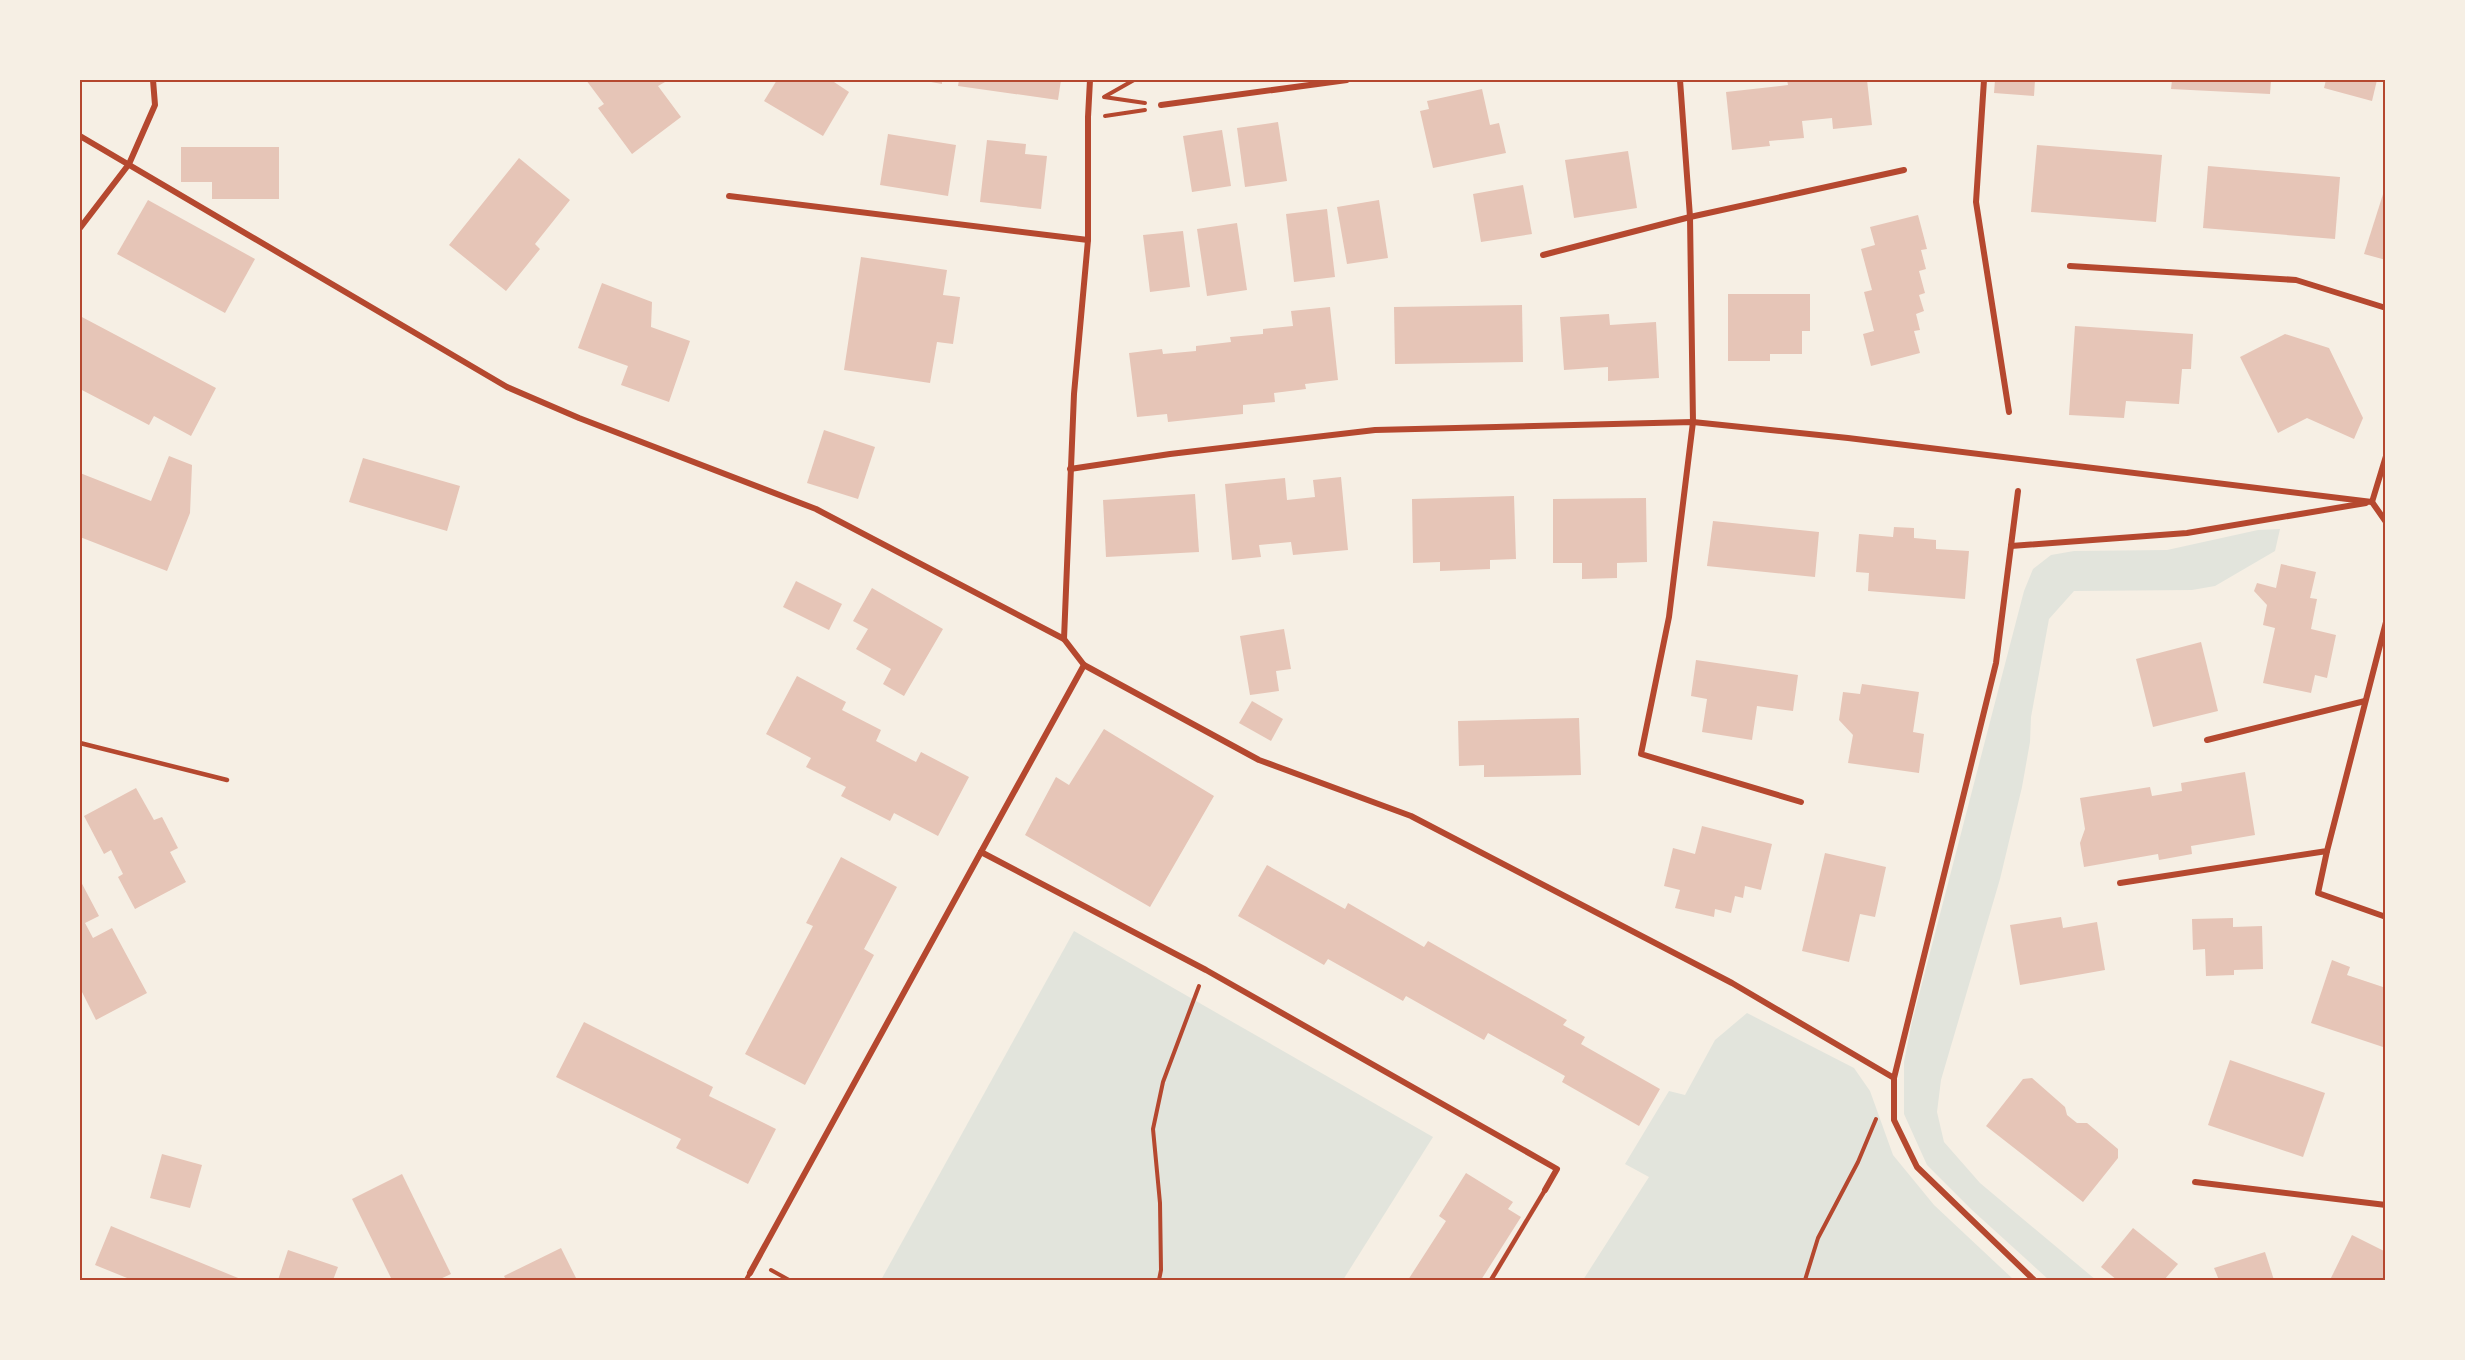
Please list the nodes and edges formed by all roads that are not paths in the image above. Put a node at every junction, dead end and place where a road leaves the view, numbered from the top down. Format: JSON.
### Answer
{"nodes":[{"id":1,"x":153,"y":80,"type":"edge"},
{"id":2,"x":1090,"y":80,"type":"edge"},
{"id":3,"x":1347,"y":80,"type":"edge"},
{"id":4,"x":1680,"y":80,"type":"edge"},
{"id":5,"x":1984,"y":80,"type":"edge"},
{"id":6,"x":1161,"y":105,"type":"road end"},
{"id":7,"x":80,"y":136,"type":"edge"},
{"id":8,"x":129,"y":164,"type":"junction"},
{"id":9,"x":1904,"y":170,"type":"dead end"},
{"id":10,"x":729,"y":196,"type":"dead end"},
{"id":11,"x":1690,"y":217,"type":"junction"},
{"id":12,"x":80,"y":228,"type":"edge"},
{"id":13,"x":1088,"y":240,"type":"junction"},
{"id":14,"x":1544,"y":255,"type":"dead end"},
{"id":15,"x":2070,"y":266,"type":"dead end"},
{"id":16,"x":2385,"y":308,"type":"edge"},
{"id":17,"x":2009,"y":412,"type":"dead end"},
{"id":18,"x":1693,"y":422,"type":"junction"},
{"id":19,"x":2385,"y":456,"type":"edge"},
{"id":20,"x":1071,"y":469,"type":"junction"},
{"id":21,"x":2018,"y":491,"type":"dead end"},
{"id":22,"x":2373,"y":502,"type":"junction"},
{"id":23,"x":2385,"y":522,"type":"edge"},
{"id":24,"x":2011,"y":546,"type":"junction"},
{"id":25,"x":2385,"y":622,"type":"edge"},
{"id":26,"x":1064,"y":639,"type":"junction"},
{"id":27,"x":1084,"y":665,"type":"junction"},
{"id":28,"x":2365,"y":701,"type":"junction"},
{"id":29,"x":2207,"y":740,"type":"dead end"},
{"id":30,"x":80,"y":743,"type":"edge"},
{"id":31,"x":226,"y":780,"type":"dead end"},
{"id":32,"x":1801,"y":802,"type":"dead end"},
{"id":33,"x":2326,"y":851,"type":"junction"},
{"id":34,"x":981,"y":852,"type":"junction"},
{"id":35,"x":2120,"y":883,"type":"dead end"},
{"id":36,"x":2385,"y":917,"type":"edge"},
{"id":37,"x":1894,"y":1078,"type":"junction"},
{"id":38,"x":2195,"y":1182,"type":"dead end"},
{"id":39,"x":1545,"y":1190,"type":"joint"},
{"id":40,"x":2385,"y":1205,"type":"edge"},
{"id":41,"x":750,"y":1273,"type":"joint"},
{"id":42,"x":746,"y":1281,"type":"edge"},
{"id":43,"x":1491,"y":1281,"type":"edge"},
{"id":44,"x":2034,"y":1281,"type":"edge"}],
"edges":[{"from":1,"to":8,"type":"street"},
{"from":2,"to":13,"type":"street"},
{"from":3,"to":6,"type":"street"},
{"from":4,"to":11,"type":"street"},
{"from":5,"to":17,"type":"street"},
{"from":7,"to":8,"type":"street"},
{"from":8,"to":12,"type":"street"},
{"from":8,"to":26,"type":"street"},
{"from":9,"to":11,"type":"street"},
{"from":10,"to":13,"type":"street"},
{"from":11,"to":14,"type":"street"},
{"from":11,"to":18,"type":"street"},
{"from":13,"to":20,"type":"street"},
{"from":15,"to":16,"type":"street"},
{"from":18,"to":20,"type":"street"},
{"from":18,"to":22,"type":"street"},
{"from":18,"to":32,"type":"street"},
{"from":19,"to":22,"type":"street"},
{"from":20,"to":26,"type":"street"},
{"from":21,"to":24,"type":"street"},
{"from":22,"to":23,"type":"street"},
{"from":22,"to":24,"type":"street"},
{"from":24,"to":37,"type":"street"},
{"from":25,"to":28,"type":"street"},
{"from":26,"to":27,"type":"street"},
{"from":27,"to":34,"type":"street"},
{"from":27,"to":37,"type":"street"},
{"from":28,"to":29,"type":"street"},
{"from":28,"to":33,"type":"street"},
{"from":30,"to":31,"type":"lane"},
{"from":33,"to":35,"type":"street"},
{"from":33,"to":36,"type":"street"},
{"from":34,"to":39,"type":"street"},
{"from":34,"to":41,"type":"street"},
{"from":37,"to":44,"type":"street"},
{"from":38,"to":40,"type":"street"},
{"from":39,"to":43,"type":"lane"},
{"from":41,"to":42,"type":"lane"}]}
